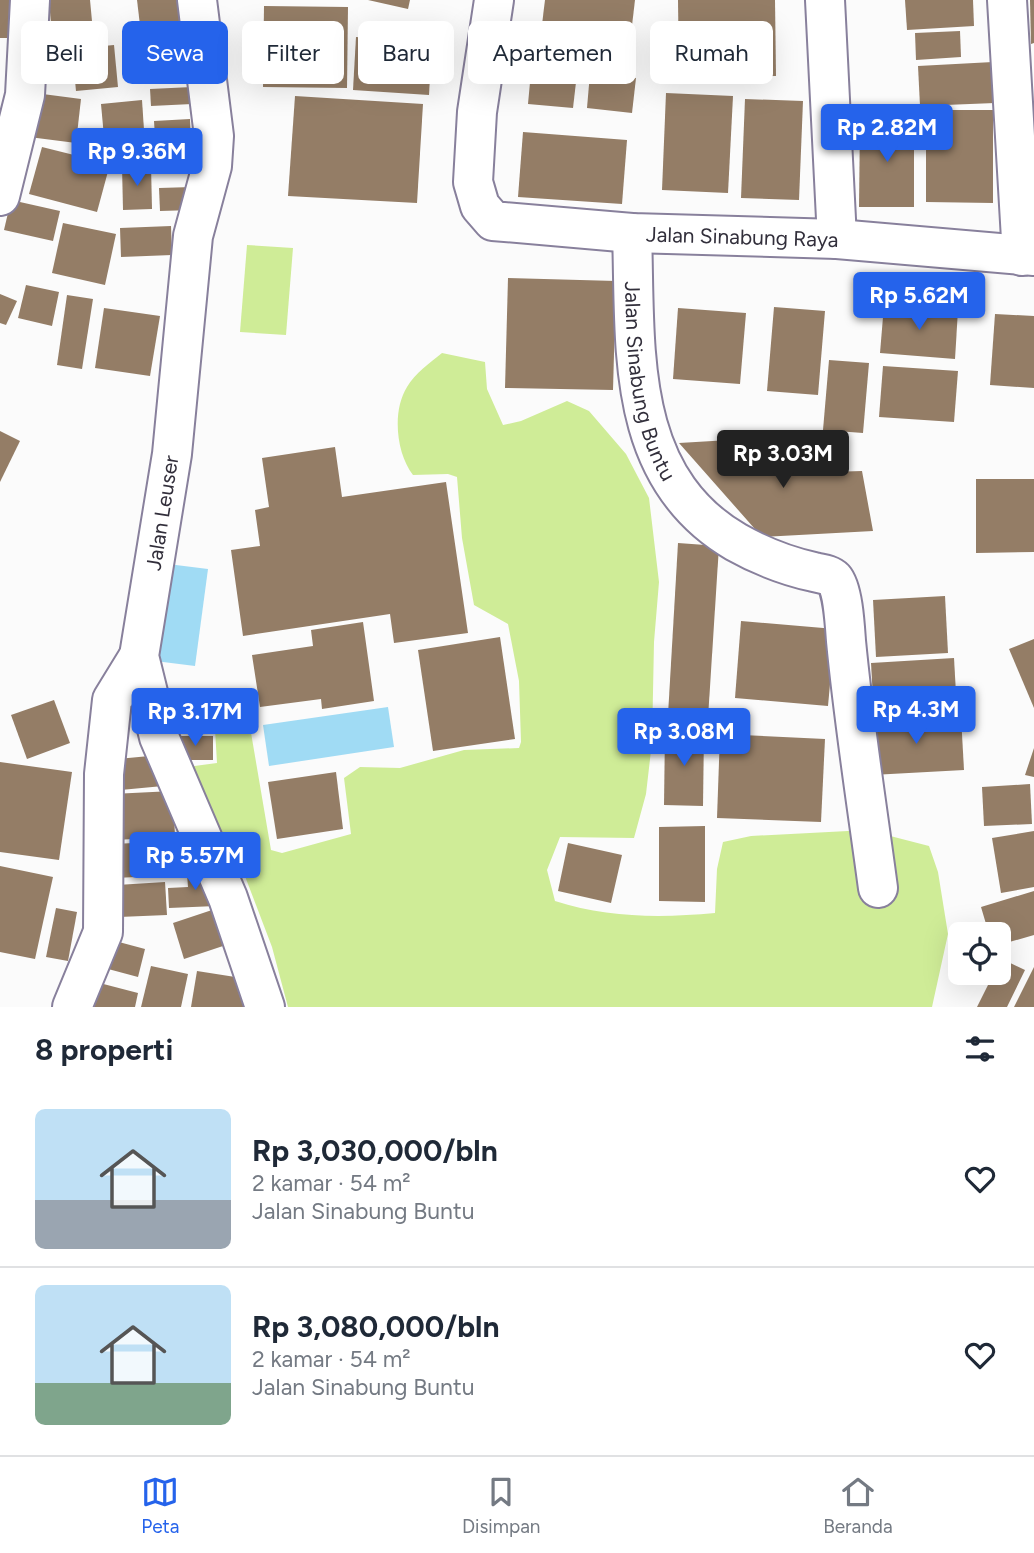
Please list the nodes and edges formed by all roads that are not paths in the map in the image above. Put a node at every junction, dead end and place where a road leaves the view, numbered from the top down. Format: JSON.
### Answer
{"nodes":[{"id":1,"x":30,"y":0,"type":"edge"},
{"id":2,"x":197,"y":0,"type":"edge"},
{"id":3,"x":494,"y":0,"type":"edge"},
{"id":4,"x":825,"y":0,"type":"edge"},
{"id":5,"x":1007,"y":0,"type":"edge"},
{"id":6,"x":0,"y":196,"type":"edge"},
{"id":7,"x":632,"y":233,"type":"junction"},
{"id":8,"x":837,"y":239,"type":"junction"},
{"id":9,"x":1028,"y":256,"type":"edge"},
{"id":10,"x":139,"y":656,"type":"junction"},
{"id":11,"x":878,"y":888,"type":"dead end"},
{"id":12,"x":72,"y":1007,"type":"edge"},
{"id":13,"x":264,"y":1007,"type":"edge"}],
"edges":[{"from":1,"to":6,"type":"street"},
{"from":2,"to":10,"type":"street","name":"Jalan Leuser"},
{"from":3,"to":7,"type":"street","name":"Jalan Sinabung Raya"},
{"from":4,"to":8,"type":"street"},
{"from":5,"to":9,"type":"street"},
{"from":7,"to":8,"type":"street","name":"Jalan Sinabung Raya"},
{"from":7,"to":11,"type":"street","name":"Jalan Sinabung Buntu"},
{"from":8,"to":9,"type":"street","name":"Jalan Sinabung Raya"},
{"from":10,"to":12,"type":"street"},
{"from":10,"to":13,"type":"street","name":"Jalan Leuser"}]}
